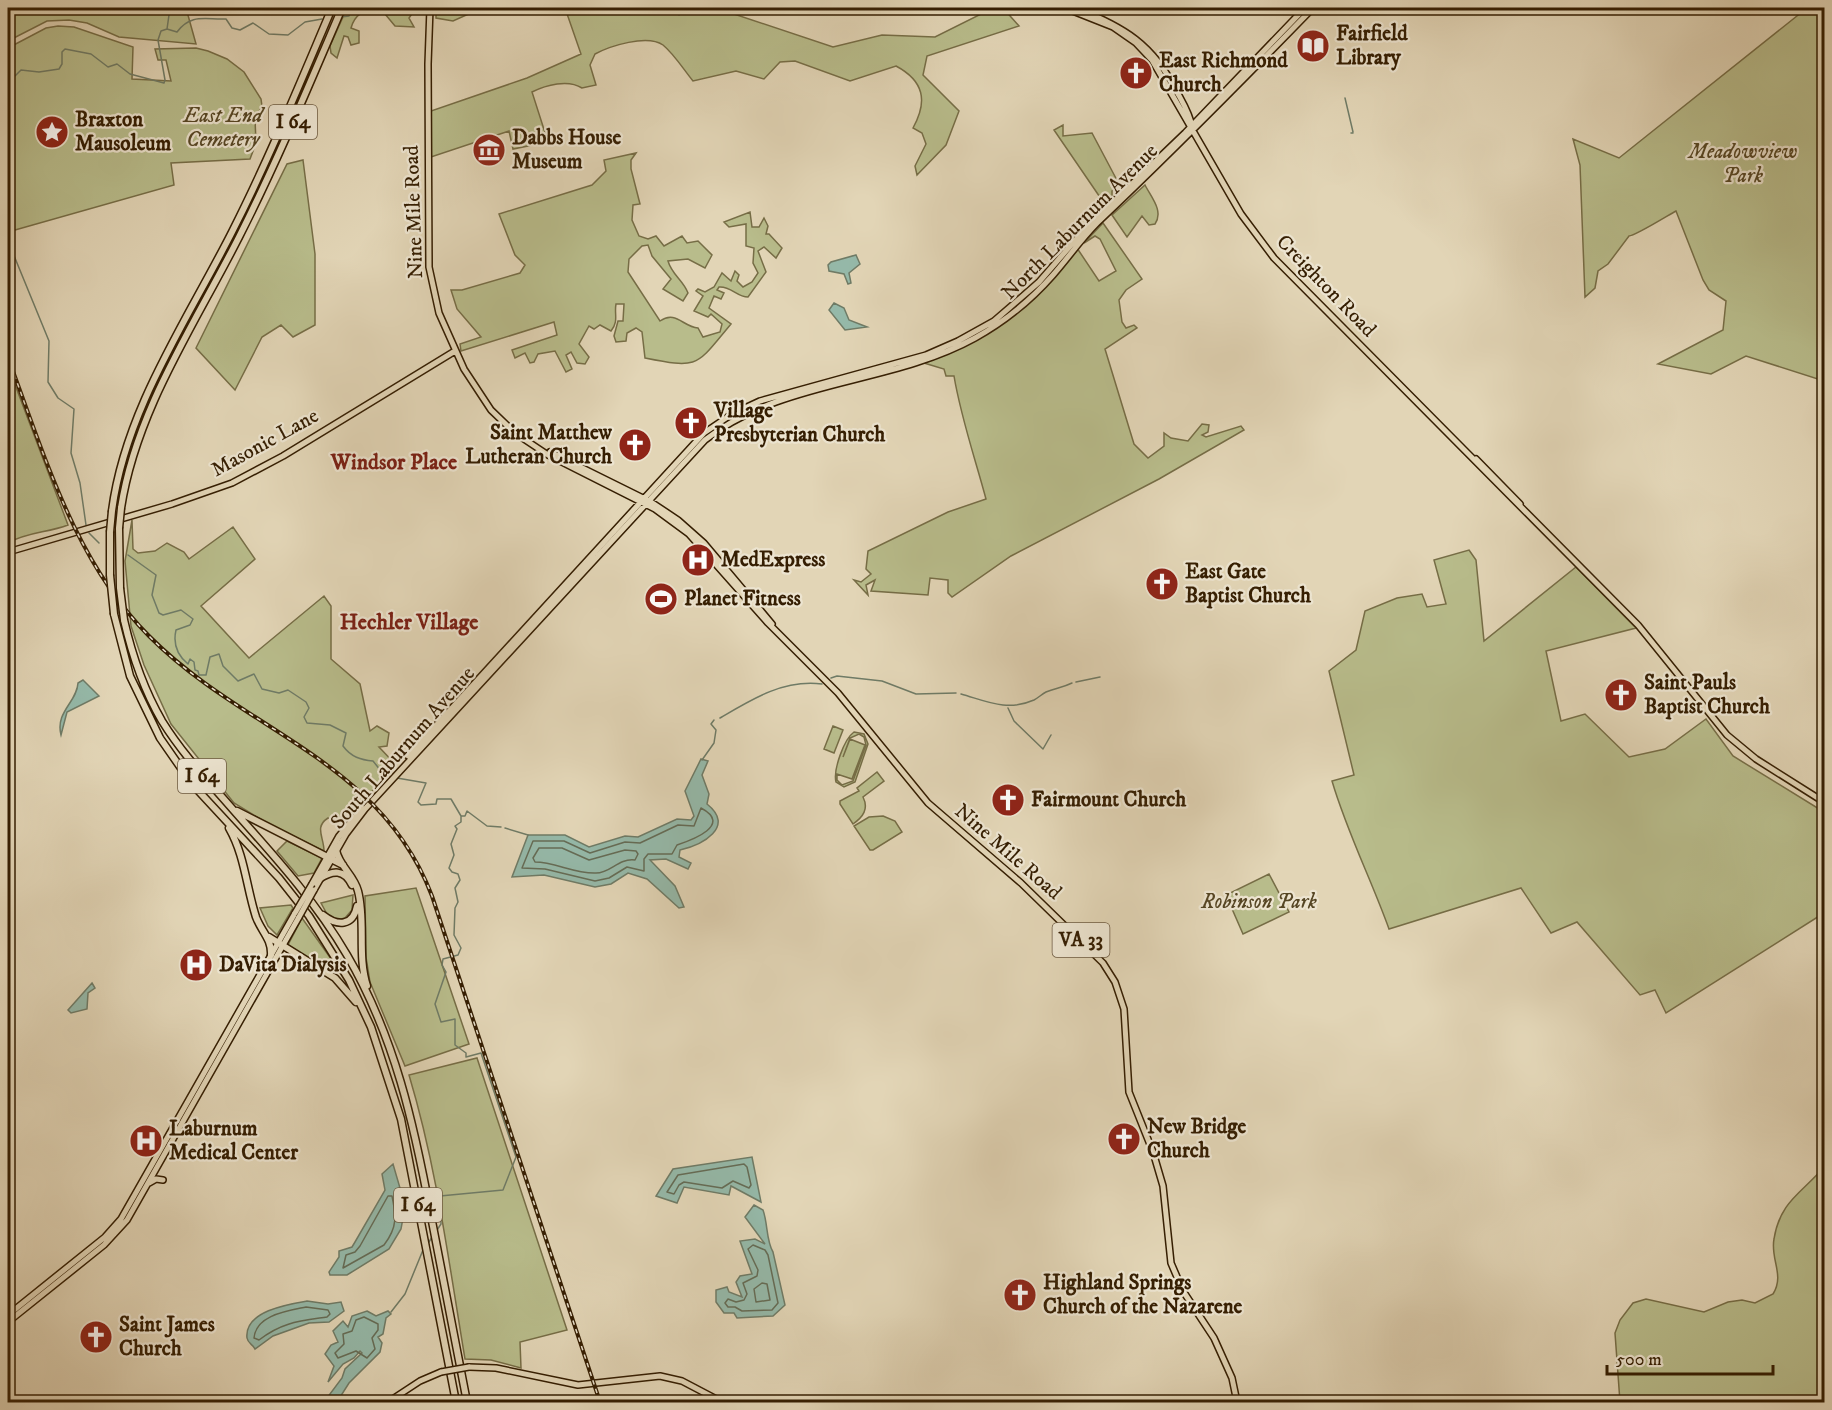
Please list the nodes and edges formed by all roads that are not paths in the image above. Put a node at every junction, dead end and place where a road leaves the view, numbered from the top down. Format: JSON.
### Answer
{"nodes":[{"id":1,"x":332,"y":8,"type":"edge"},
{"id":2,"x":342,"y":8,"type":"edge"},
{"id":3,"x":430,"y":8,"type":"edge"},
{"id":4,"x":1065,"y":8,"type":"edge"},
{"id":5,"x":1076,"y":8,"type":"edge"},
{"id":6,"x":1305,"y":8,"type":"edge"},
{"id":7,"x":1313,"y":8,"type":"edge"},
{"id":8,"x":1193,"y":129,"type":"junction"},
{"id":9,"x":455,"y":351,"type":"junction"},
{"id":10,"x":644,"y":501,"type":"junction"},
{"id":11,"x":611,"y":532,"type":"junction"},
{"id":12,"x":608,"y":543,"type":"junction"},
{"id":13,"x":8,"y":552,"type":"edge"},
{"id":14,"x":1824,"y":802,"type":"edge"},
{"id":15,"x":227,"y":803,"type":"junction"},
{"id":16,"x":220,"y":815,"type":"junction"},
{"id":17,"x":336,"y":850,"type":"junction"},
{"id":18,"x":329,"y":858,"type":"junction"},
{"id":19,"x":343,"y":866,"type":"junction"},
{"id":20,"x":320,"y":879,"type":"junction"},
{"id":21,"x":313,"y":887,"type":"junction"},
{"id":22,"x":317,"y":909,"type":"junction"},
{"id":23,"x":266,"y":934,"type":"junction"},
{"id":24,"x":280,"y":946,"type":"junction"},
{"id":25,"x":271,"y":955,"type":"junction"},
{"id":26,"x":373,"y":1003,"type":"junction"},
{"id":27,"x":364,"y":1012,"type":"junction"},
{"id":28,"x":157,"y":1169,"type":"junction"},
{"id":29,"x":148,"y":1184,"type":"junction"},
{"id":30,"x":8,"y":1315,"type":"edge"},
{"id":31,"x":8,"y":1322,"type":"edge"},
{"id":32,"x":388,"y":1402,"type":"edge"},
{"id":33,"x":456,"y":1402,"type":"edge"},
{"id":34,"x":467,"y":1402,"type":"edge"},
{"id":35,"x":722,"y":1402,"type":"edge"},
{"id":36,"x":1237,"y":1402,"type":"edge"}],
"edges":[{"from":1,"to":16,"type":"highway","number":"I 64","bridge":true},
{"from":2,"to":15,"type":"highway","number":"I 64","bridge":true},
{"from":3,"to":9,"type":"main road","name":"Nine Mile Road","number":"VA 33"},
{"from":4,"to":8,"type":"main road","name":"Creighton Road"},
{"from":5,"to":8,"type":"main road","name":"Creighton Road"},
{"from":6,"to":8,"type":"main road","name":"North Laburnum Avenue"},
{"from":7,"to":8,"type":"main road","name":"North Laburnum Avenue"},
{"from":8,"to":10,"type":"main road","name":"North Laburnum Avenue"},
{"from":8,"to":14,"type":"main road","name":"Creighton Road"},
{"from":9,"to":10,"type":"main road","name":"Nine Mile Road","number":"VA 33"},
{"from":9,"to":13,"type":"main road","name":"Masonic Lane"},
{"from":10,"to":11,"type":"main road","name":"South Laburnum Avenue"},
{"from":10,"to":12,"type":"main road","name":"South Laburnum Avenue"},
{"from":10,"to":36,"type":"main road","name":"Nine Mile Road","number":"VA 33"},
{"from":11,"to":12,"type":"main road"},
{"from":11,"to":18,"type":"main road","name":"South Laburnum Avenue"},
{"from":12,"to":17,"type":"main road","name":"South Laburnum Avenue"},
{"from":15,"to":18,"type":"highway"},
{"from":15,"to":22,"type":"highway","number":"I 64"},
{"from":16,"to":23,"type":"highway"},
{"from":16,"to":27,"type":"highway","number":"I 64"},
{"from":17,"to":18,"type":"main road","name":"South Laburnum Avenue"},
{"from":17,"to":19,"type":"highway"},
{"from":18,"to":19,"type":"highway"},
{"from":18,"to":20,"type":"main road","name":"South Laburnum Avenue"},
{"from":18,"to":21,"type":"main road","name":"South Laburnum Avenue"},
{"from":19,"to":26,"type":"highway"},
{"from":20,"to":21,"type":"main road","name":"South Laburnum Avenue"},
{"from":20,"to":22,"type":"highway"},
{"from":21,"to":24,"type":"main road","name":"South Laburnum Avenue","bridge":true},
{"from":22,"to":26,"type":"highway","number":"I 64"},
{"from":23,"to":24,"type":"highway"},
{"from":23,"to":25,"type":"highway"},
{"from":24,"to":25,"type":"main road","name":"South Laburnum Avenue"},
{"from":24,"to":27,"type":"highway"},
{"from":24,"to":28,"type":"main road","name":"South Laburnum Avenue"},
{"from":25,"to":30,"type":"main road","name":"South Laburnum Avenue"},
{"from":26,"to":34,"type":"highway","number":"I 64"},
{"from":27,"to":33,"type":"highway","number":"I 64"},
{"from":28,"to":29,"type":"main road","name":"South Laburnum Avenue"},
{"from":28,"to":29,"type":"main road"},
{"from":29,"to":31,"type":"main road","name":"South Laburnum Avenue"},
{"from":32,"to":35,"type":"main road","bridge":true}]}
